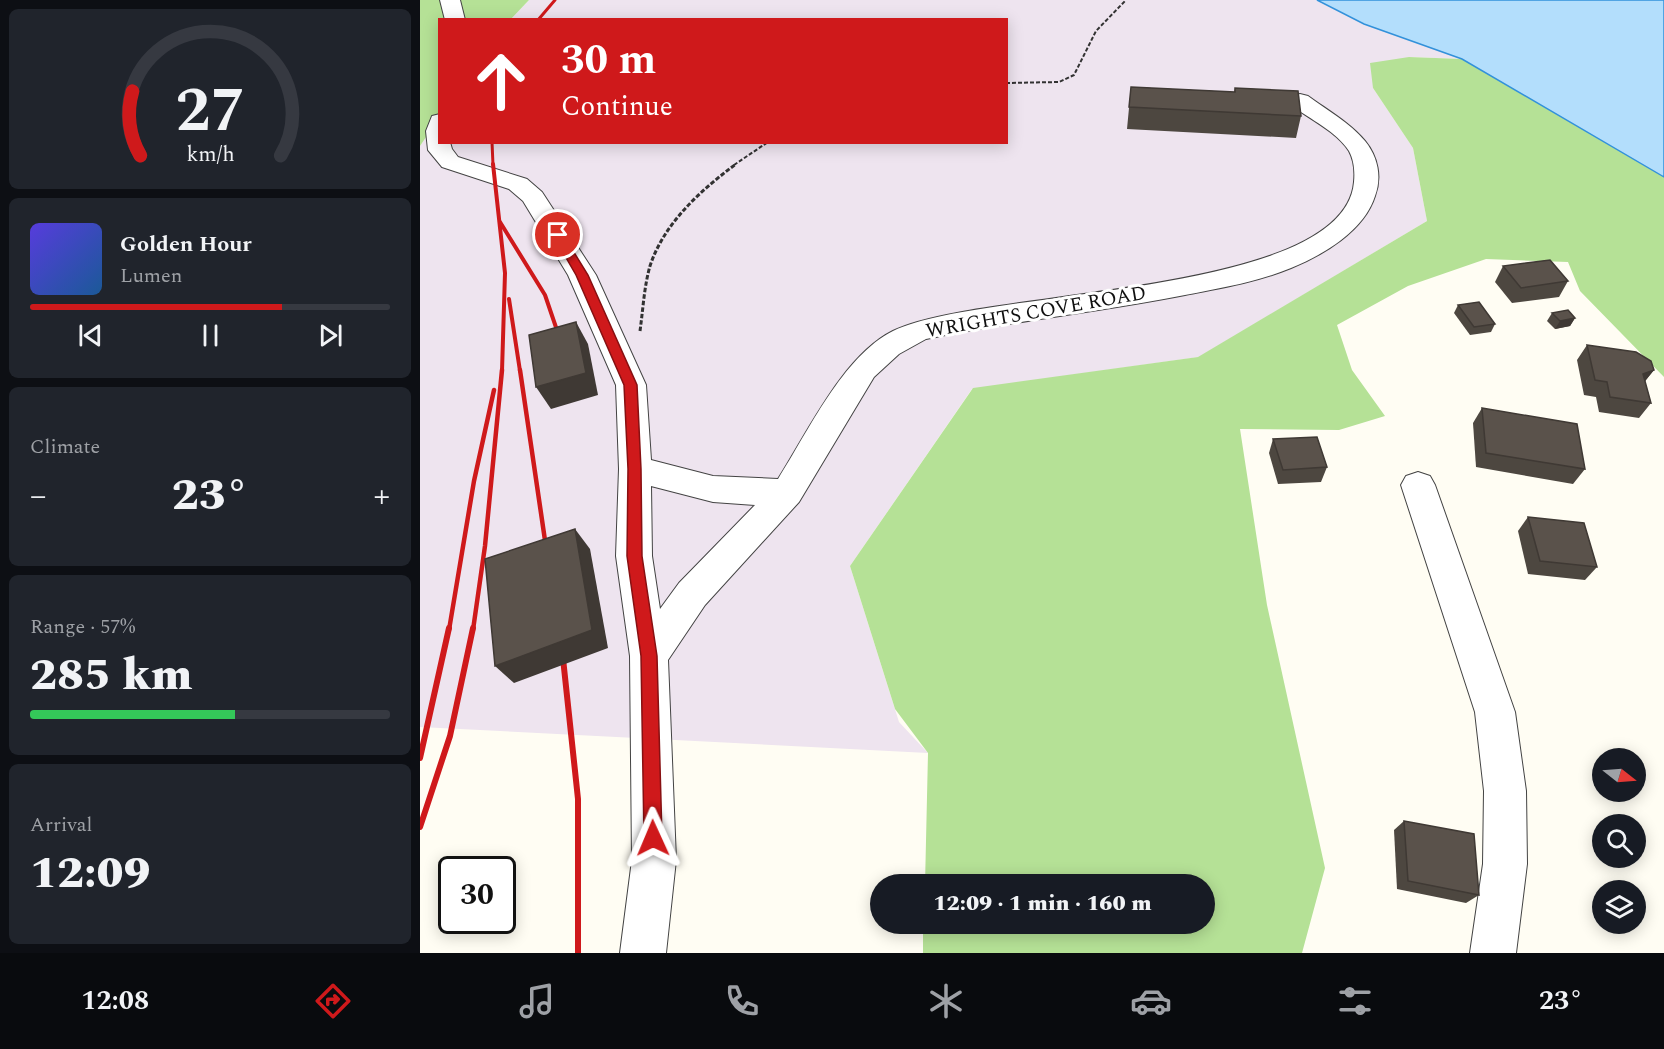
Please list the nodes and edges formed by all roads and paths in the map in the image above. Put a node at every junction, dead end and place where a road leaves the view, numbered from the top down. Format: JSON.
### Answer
{"nodes":[{"id":1,"x":450,"y":0,"type":"edge"},
{"id":2,"x":1126,"y":0,"type":"edge"},
{"id":3,"x":454,"y":18,"type":"edge"},
{"id":4,"x":1008,"y":83,"type":"edge"},
{"id":5,"x":1300,"y":101,"type":"edge"},
{"id":6,"x":439,"y":144,"type":"edge"},
{"id":7,"x":765,"y":144,"type":"edge"},
{"id":8,"x":631,"y":385,"type":"junction"},
{"id":9,"x":635,"y":469,"type":"junction"},
{"id":10,"x":1418,"y":485,"type":"dead end"},
{"id":11,"x":787,"y":493,"type":"junction"},
{"id":12,"x":649,"y":656,"type":"junction"},
{"id":13,"x":643,"y":953,"type":"edge"},
{"id":14,"x":1493,"y":953,"type":"edge"}],
"edges":[{"from":1,"to":3,"type":"street"},
{"from":2,"to":4,"type":"path"},
{"from":5,"to":11,"type":"street","name":"WRIGHTS COVE ROAD"},
{"from":6,"to":8,"type":"street"},
{"from":7,"to":8,"type":"path"},
{"from":8,"to":9,"type":"street"},
{"from":9,"to":11,"type":"street"},
{"from":9,"to":12,"type":"street"},
{"from":10,"to":14,"type":"street"},
{"from":11,"to":12,"type":"street","name":"WRIGHTS COVE ROAD"},
{"from":12,"to":13,"type":"street"}]}
